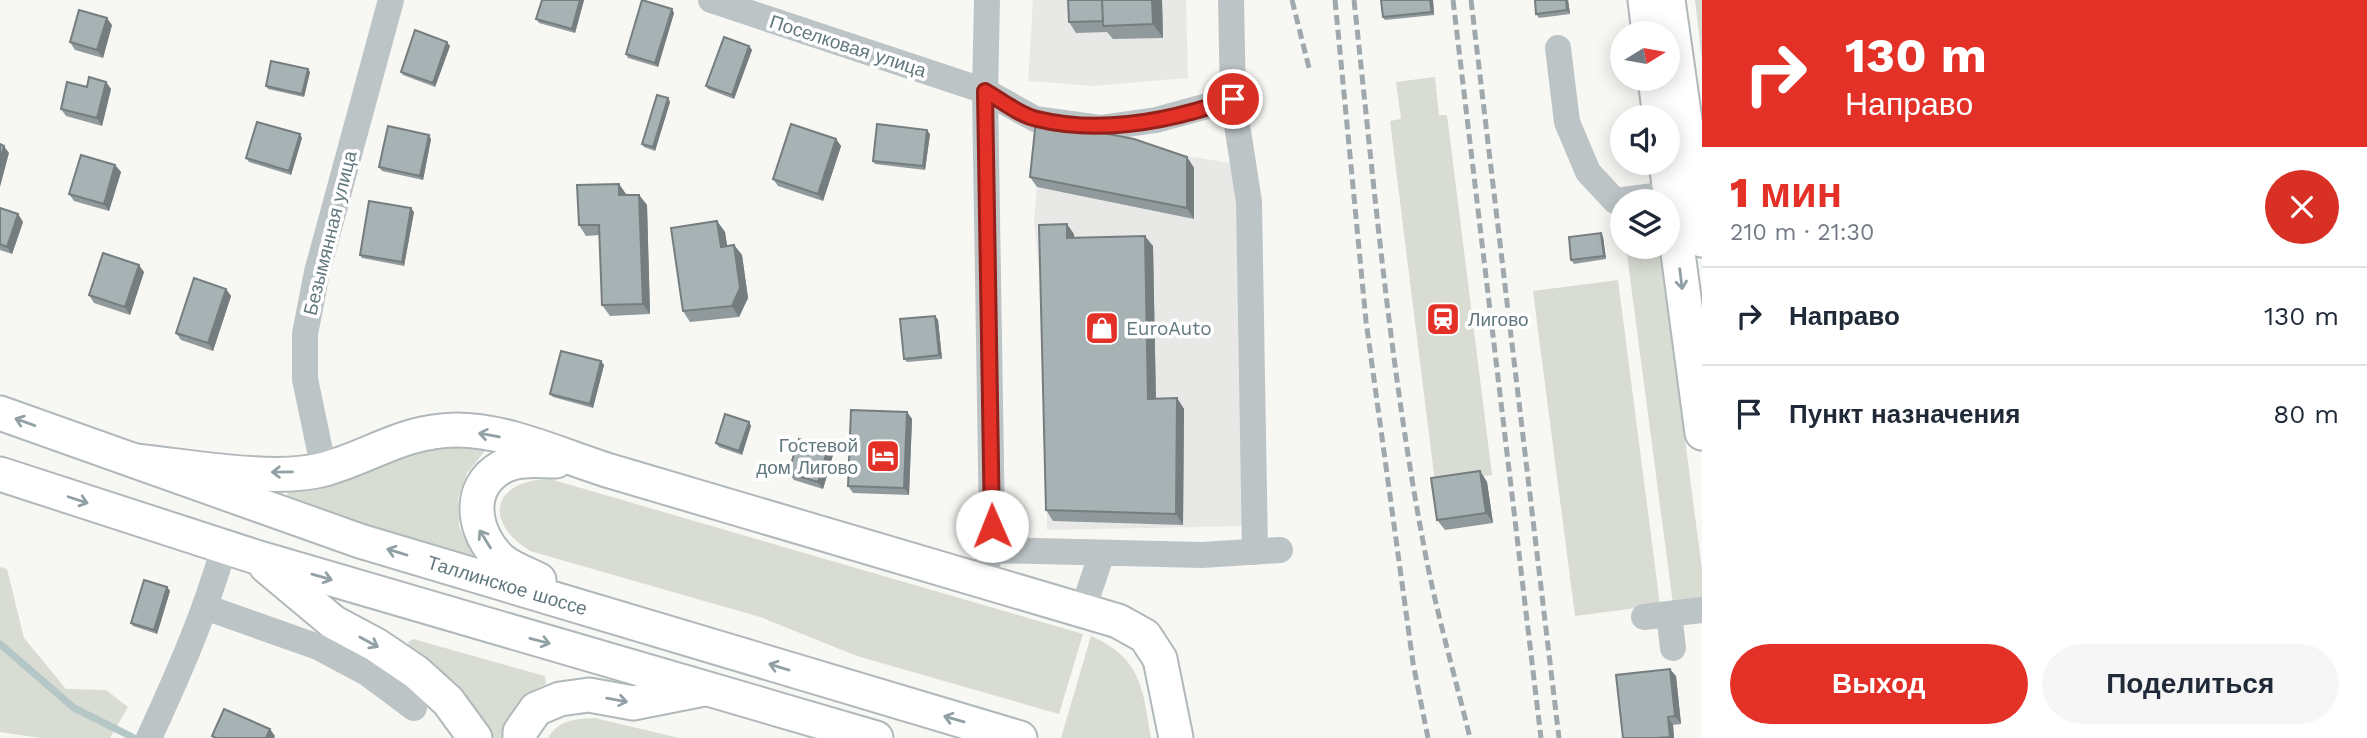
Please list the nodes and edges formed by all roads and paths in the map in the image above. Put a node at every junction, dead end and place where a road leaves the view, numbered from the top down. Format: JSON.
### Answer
{"nodes":[{"id":1,"x":391,"y":0,"type":"edge"},
{"id":2,"x":710,"y":0,"type":"edge"},
{"id":3,"x":987,"y":0,"type":"edge"},
{"id":4,"x":1231,"y":0,"type":"edge"},
{"id":5,"x":1644,"y":0,"type":"edge"},
{"id":6,"x":1668,"y":0,"type":"edge"},
{"id":7,"x":1647,"y":21,"type":"edge"},
{"id":8,"x":1558,"y":48,"type":"dead end"},
{"id":9,"x":985,"y":91,"type":"junction"},
{"id":10,"x":1233,"y":99,"type":"junction"},
{"id":11,"x":1668,"y":178,"type":"edge"},
{"id":12,"x":1702,"y":240,"type":"edge"},
{"id":13,"x":0,"y":413,"type":"edge"},
{"id":14,"x":1702,"y":433,"type":"edge"},
{"id":15,"x":135,"y":461,"type":"junction"},
{"id":16,"x":578,"y":461,"type":"junction"},
{"id":17,"x":324,"y":470,"type":"junction"},
{"id":18,"x":0,"y":474,"type":"edge"},
{"id":19,"x":223,"y":547,"type":"junction"},
{"id":20,"x":1102,"y":554,"type":"junction"},
{"id":21,"x":256,"y":558,"type":"junction"},
{"id":22,"x":987,"y":565,"type":"junction"},
{"id":23,"x":205,"y":607,"type":"junction"},
{"id":24,"x":1083,"y":609,"type":"junction"},
{"id":25,"x":1702,"y":610,"type":"edge"},
{"id":26,"x":603,"y":614,"type":"junction"},
{"id":27,"x":1673,"y":648,"type":"dead end"},
{"id":28,"x":709,"y":688,"type":"junction"},
{"id":29,"x":414,"y":708,"type":"dead end"},
{"id":30,"x":149,"y":738,"type":"edge"},
{"id":31,"x":475,"y":738,"type":"edge"},
{"id":32,"x":520,"y":738,"type":"edge"},
{"id":33,"x":876,"y":738,"type":"edge"},
{"id":34,"x":1020,"y":738,"type":"edge"},
{"id":35,"x":1176,"y":738,"type":"edge"}],
"edges":[{"from":1,"to":17,"type":"street","name":"Безымянная улица"},
{"from":2,"to":9,"type":"street","name":"Поселковая улица"},
{"from":3,"to":9,"type":"street"},
{"from":4,"to":10,"type":"street"},
{"from":5,"to":7,"type":"main road"},
{"from":6,"to":12,"type":"main road"},
{"from":8,"to":11,"type":"street"},
{"from":9,"to":10,"type":"street","name":"Поселковая улица"},
{"from":9,"to":22,"type":"street"},
{"from":10,"to":20,"type":"street"},
{"from":11,"to":14,"type":"main road","one_way":true},
{"from":15,"to":13,"type":"main road","name":"Таллинское шоссе","one_way":true},
{"from":17,"to":15,"type":"main road","one_way":true},
{"from":26,"to":15,"type":"main road","name":"Таллинское шоссе","one_way":true},
{"from":16,"to":17,"type":"main road","one_way":true},
{"from":16,"to":22,"type":"main road"},
{"from":26,"to":16,"type":"main road","one_way":true},
{"from":18,"to":19,"type":"main road","one_way":true},
{"from":19,"to":21,"type":"main road"},
{"from":19,"to":23,"type":"street"},
{"from":20,"to":22,"type":"street"},
{"from":20,"to":24,"type":"street"},
{"from":21,"to":28,"type":"main road","one_way":true},
{"from":21,"to":31,"type":"main road","one_way":true},
{"from":22,"to":24,"type":"main road"},
{"from":23,"to":29,"type":"street"},
{"from":23,"to":30,"type":"street"},
{"from":24,"to":35,"type":"main road"},
{"from":25,"to":27,"type":"street"},
{"from":34,"to":26,"type":"main road","name":"Таллинское шоссе","one_way":true},
{"from":32,"to":28,"type":"main road","one_way":true},
{"from":28,"to":33,"type":"main road"}]}
